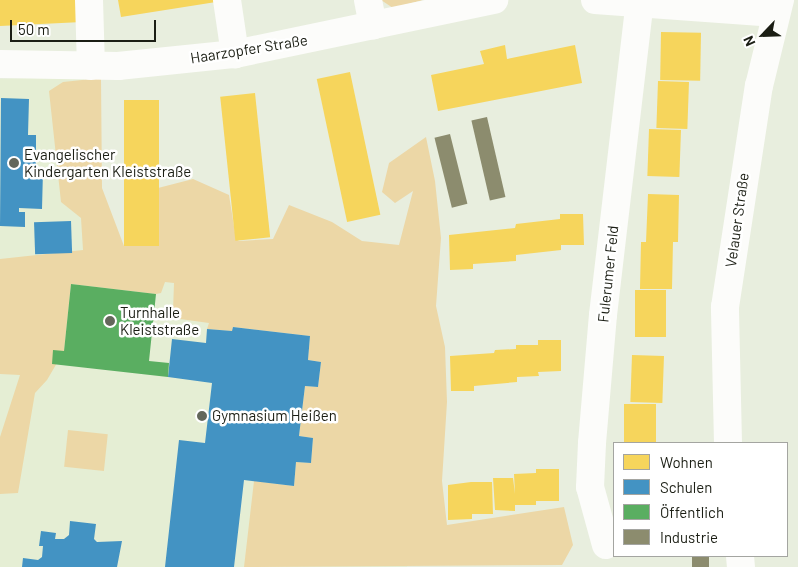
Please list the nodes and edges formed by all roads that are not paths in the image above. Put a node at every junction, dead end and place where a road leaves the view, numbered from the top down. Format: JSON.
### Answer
{"nodes":[{"id":1,"x":89,"y":0,"type":"edge"},
{"id":2,"x":227,"y":0,"type":"edge"},
{"id":3,"x":494,"y":0,"type":"edge"},
{"id":4,"x":595,"y":0,"type":"edge"},
{"id":5,"x":640,"y":2,"type":"junction"},
{"id":6,"x":777,"y":7,"type":"edge"},
{"id":7,"x":371,"y":13,"type":"edge"},
{"id":8,"x":235,"y":54,"type":"junction"},
{"id":9,"x":0,"y":64,"type":"edge"},
{"id":10,"x":91,"y":66,"type":"junction"},
{"id":11,"x":728,"y":442,"type":"edge"},
{"id":12,"x":606,"y":545,"type":"dead end"}],
"edges":[{"from":1,"to":10,"type":"street"},
{"from":2,"to":8,"type":"street"},
{"from":3,"to":7,"type":"street","name":"Haarzopfer Straße"},
{"from":4,"to":5,"type":"street"},
{"from":5,"to":6,"type":"street"},
{"from":5,"to":12,"type":"street","name":"Fulerumer Feld"},
{"from":6,"to":11,"type":"street","name":"Velauer Straße"},
{"from":7,"to":8,"type":"street","name":"Haarzopfer Straße"},
{"from":8,"to":10,"type":"street","name":"Haarzopfer Straße"},
{"from":9,"to":10,"type":"street","name":"Haarzopfer Straße"}]}
